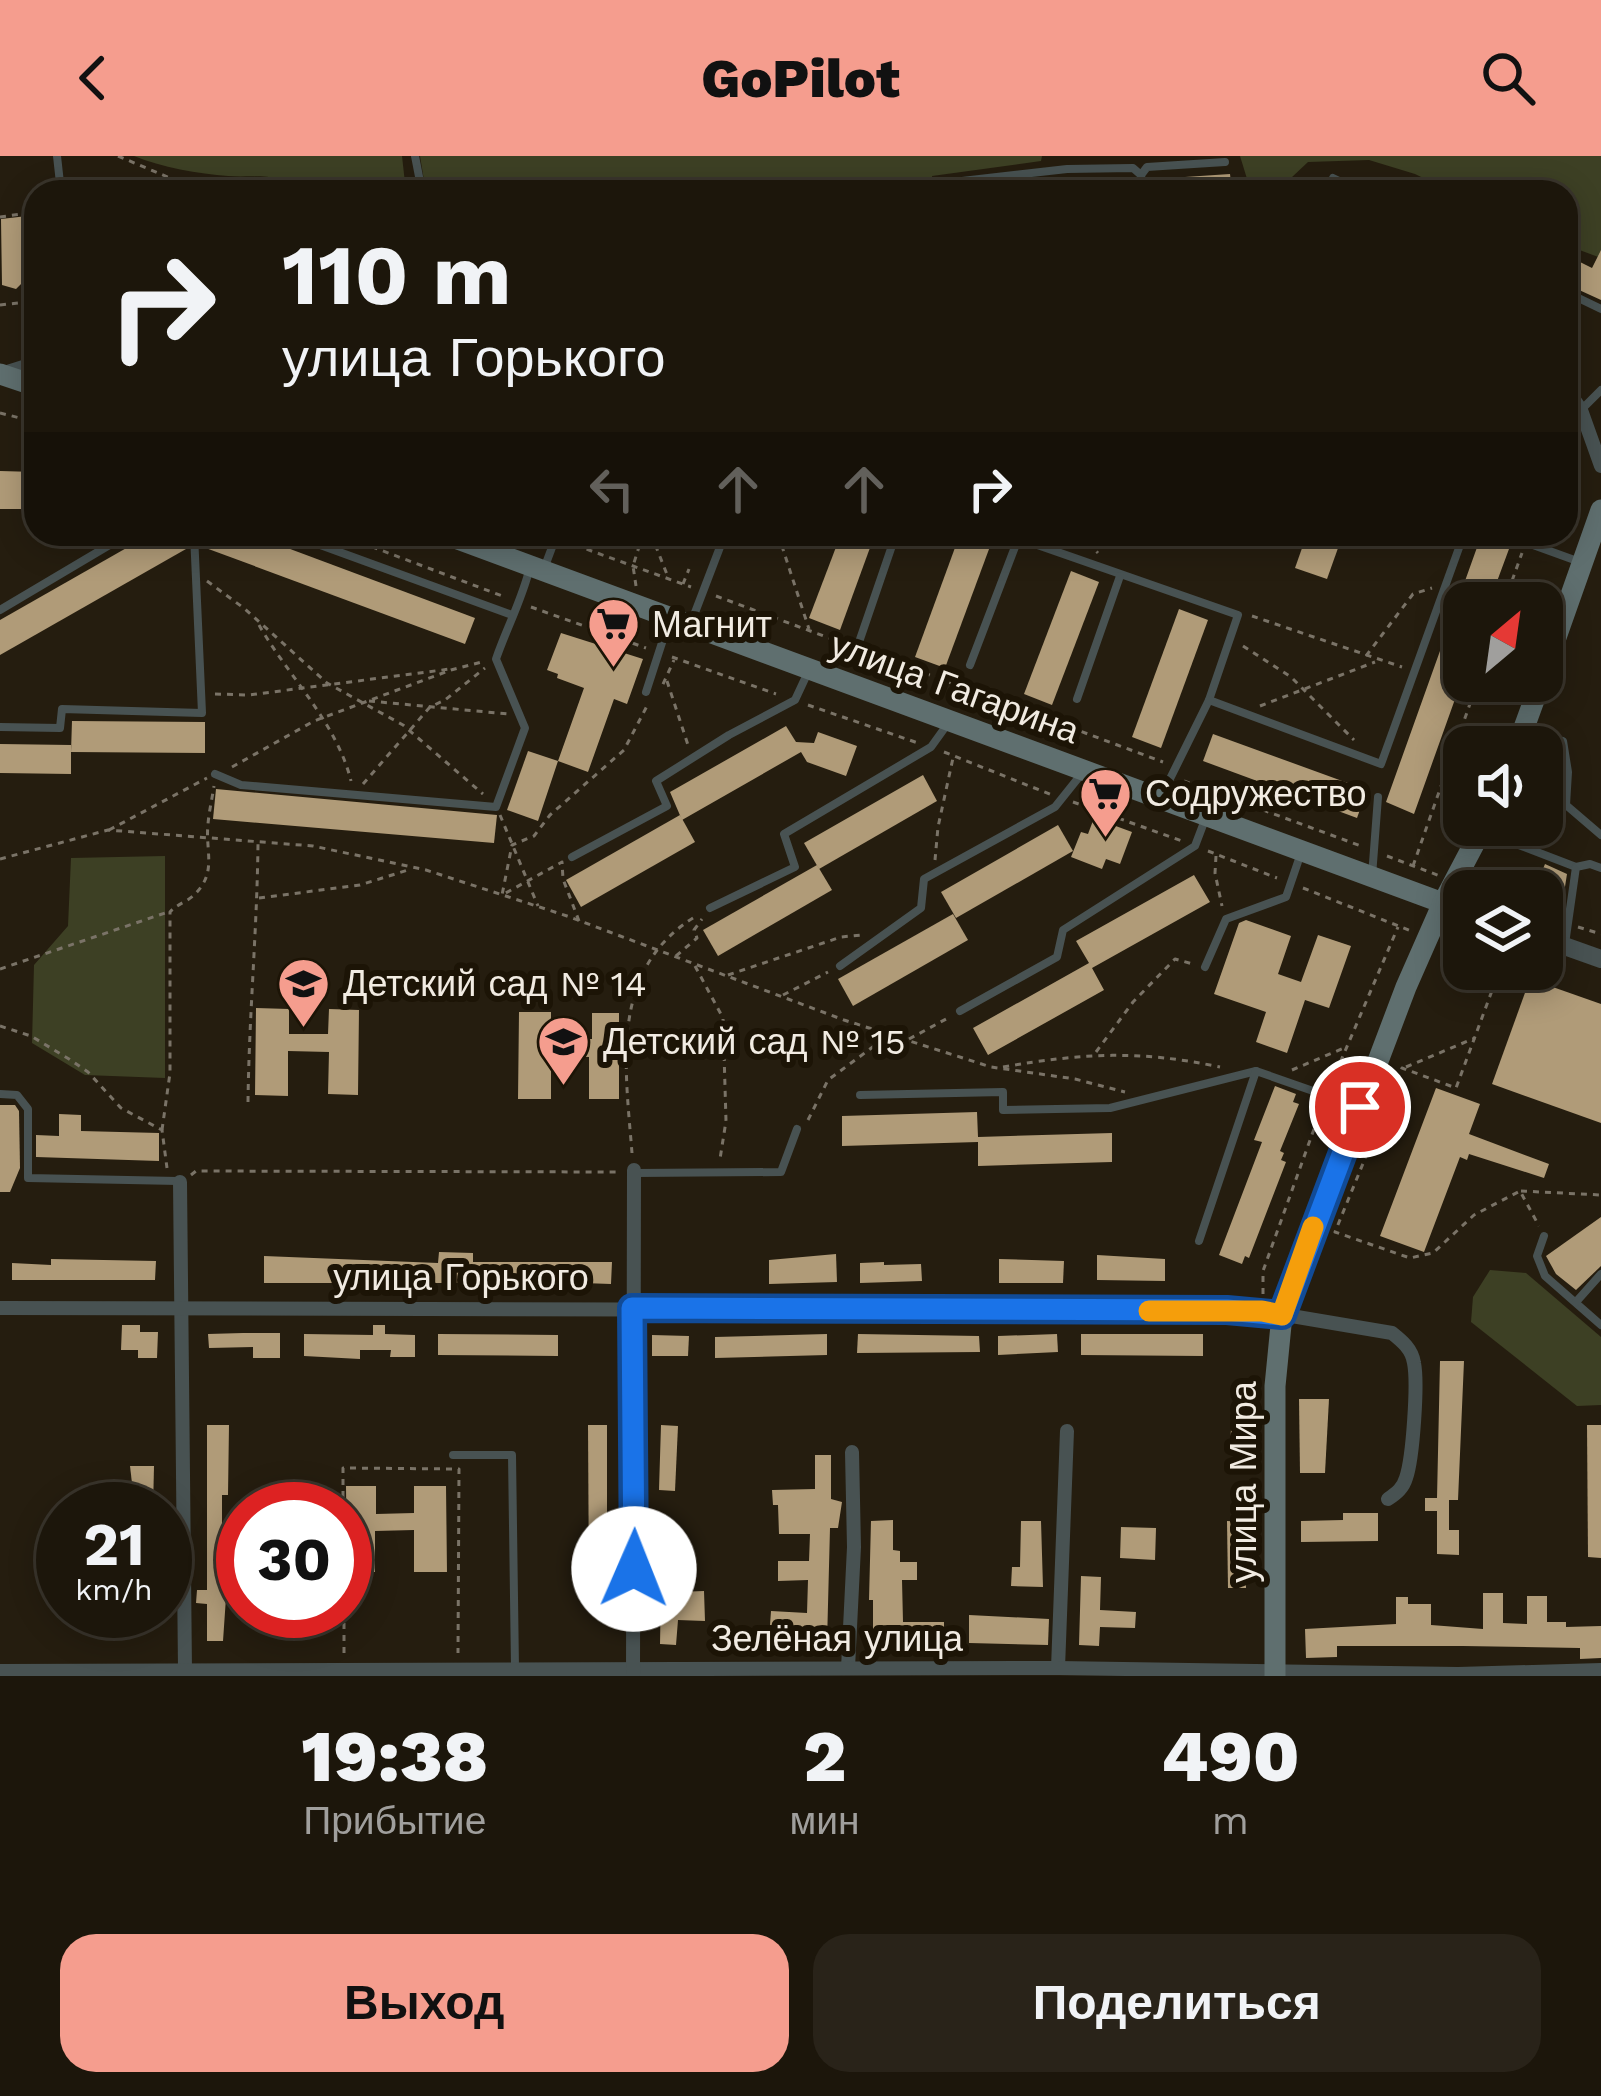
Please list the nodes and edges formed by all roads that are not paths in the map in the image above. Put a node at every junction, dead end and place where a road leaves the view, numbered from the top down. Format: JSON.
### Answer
{"nodes":[{"id":1,"x":1225,"y":162,"type":"dead end"},
{"id":2,"x":1142,"y":176,"type":"junction"},
{"id":3,"x":1333,"y":178,"type":"dead end"},
{"id":4,"x":971,"y":180,"type":"edge"},
{"id":5,"x":1142,"y":180,"type":"edge"},
{"id":6,"x":1337,"y":180,"type":"edge"},
{"id":7,"x":1601,"y":390,"type":"edge"},
{"id":8,"x":1578,"y":406,"type":"edge"},
{"id":9,"x":1581,"y":410,"type":"junction"},
{"id":10,"x":1601,"y":466,"type":"edge"},
{"id":11,"x":1601,"y":510,"type":"edge"},
{"id":12,"x":108,"y":546,"type":"edge"},
{"id":13,"x":195,"y":546,"type":"edge"},
{"id":14,"x":323,"y":546,"type":"edge"},
{"id":15,"x":478,"y":546,"type":"edge"},
{"id":16,"x":550,"y":546,"type":"edge"},
{"id":17,"x":719,"y":546,"type":"edge"},
{"id":18,"x":892,"y":546,"type":"edge"},
{"id":19,"x":1015,"y":546,"type":"edge"},
{"id":20,"x":1037,"y":546,"type":"edge"},
{"id":21,"x":1460,"y":546,"type":"edge"},
{"id":22,"x":1537,"y":546,"type":"edge"},
{"id":23,"x":1582,"y":563,"type":"junction"},
{"id":24,"x":537,"y":568,"type":"junction"},
{"id":25,"x":1120,"y":576,"type":"junction"},
{"id":26,"x":0,"y":610,"type":"edge"},
{"id":27,"x":512,"y":615,"type":"junction"},
{"id":28,"x":1563,"y":617,"type":"edge"},
{"id":29,"x":681,"y":621,"type":"junction"},
{"id":30,"x":857,"y":648,"type":"dead end"},
{"id":31,"x":970,"y":665,"type":"road end"},
{"id":32,"x":809,"y":668,"type":"junction"},
{"id":33,"x":646,"y":692,"type":"dead end"},
{"id":34,"x":1077,"y":699,"type":"dead end"},
{"id":35,"x":1209,"y":700,"type":"junction"},
{"id":36,"x":950,"y":721,"type":"junction"},
{"id":37,"x":0,"y":727,"type":"edge"},
{"id":38,"x":1563,"y":741,"type":"edge"},
{"id":39,"x":1084,"y":770,"type":"junction"},
{"id":40,"x":215,"y":774,"type":"road end"},
{"id":41,"x":1378,"y":797,"type":"dead end"},
{"id":42,"x":1160,"y":798,"type":"junction"},
{"id":43,"x":1207,"y":816,"type":"junction"},
{"id":44,"x":1601,"y":835,"type":"edge"},
{"id":45,"x":1521,"y":846,"type":"edge"},
{"id":46,"x":1301,"y":851,"type":"junction"},
{"id":47,"x":572,"y":857,"type":"dead end"},
{"id":48,"x":1576,"y":867,"type":"junction"},
{"id":49,"x":1601,"y":868,"type":"edge"},
{"id":50,"x":1372,"y":878,"type":"junction"},
{"id":51,"x":1443,"y":902,"type":"edge"},
{"id":52,"x":710,"y":908,"type":"road end"},
{"id":53,"x":1443,"y":919,"type":"edge"},
{"id":54,"x":1565,"y":946,"type":"joint"},
{"id":55,"x":1601,"y":959,"type":"edge"},
{"id":56,"x":840,"y":965,"type":"road end"},
{"id":57,"x":1205,"y":968,"type":"road end"},
{"id":58,"x":960,"y":1011,"type":"road end"},
{"id":59,"x":1252,"y":1072,"type":"junction"},
{"id":60,"x":0,"y":1094,"type":"edge"},
{"id":61,"x":860,"y":1095,"type":"dead end"},
{"id":62,"x":1360,"y":1107,"type":"junction"},
{"id":63,"x":797,"y":1129,"type":"road end"},
{"id":64,"x":633,"y":1172,"type":"joint"},
{"id":65,"x":180,"y":1182,"type":"joint"},
{"id":66,"x":1544,"y":1236,"type":"road end"},
{"id":67,"x":1199,"y":1241,"type":"dead end"},
{"id":68,"x":1601,"y":1274,"type":"edge"},
{"id":69,"x":1576,"y":1302,"type":"junction"},
{"id":70,"x":181,"y":1306,"type":"junction"},
{"id":71,"x":0,"y":1308,"type":"edge"},
{"id":72,"x":632,"y":1308,"type":"junction"},
{"id":73,"x":1282,"y":1315,"type":"junction"},
{"id":74,"x":1601,"y":1325,"type":"edge"},
{"id":75,"x":1067,"y":1431,"type":"dead end"},
{"id":76,"x":852,"y":1452,"type":"dead end"},
{"id":77,"x":453,"y":1455,"type":"dead end"},
{"id":78,"x":1388,"y":1498,"type":"dead end"},
{"id":79,"x":515,"y":1668,"type":"junction"},
{"id":80,"x":848,"y":1668,"type":"junction"},
{"id":81,"x":1058,"y":1668,"type":"junction"},
{"id":82,"x":0,"y":1670,"type":"edge"},
{"id":83,"x":1601,"y":1670,"type":"edge"},
{"id":84,"x":97,"y":1672,"type":"edge"},
{"id":85,"x":146,"y":1672,"type":"edge"},
{"id":86,"x":192,"y":1672,"type":"edge"},
{"id":87,"x":633,"y":1672,"type":"edge"},
{"id":88,"x":240,"y":1673,"type":"edge"},
{"id":89,"x":308,"y":1673,"type":"edge"},
{"id":90,"x":1275,"y":1674,"type":"edge"}],
"edges":[{"from":1,"to":2,"type":"lane"},
{"from":2,"to":4,"type":"lane"},
{"from":2,"to":5,"type":"lane"},
{"from":3,"to":6,"type":"lane"},
{"from":7,"to":9,"type":"lane"},
{"from":8,"to":9,"type":"street"},
{"from":9,"to":10,"type":"street"},
{"from":11,"to":23,"type":"main road"},
{"from":12,"to":26,"type":"lane"},
{"from":13,"to":37,"type":"lane"},
{"from":14,"to":27,"type":"lane"},
{"from":15,"to":24,"type":"main road","name":"улица Гагарина"},
{"from":16,"to":24,"type":"lane"},
{"from":17,"to":29,"type":"lane"},
{"from":18,"to":30,"type":"lane"},
{"from":19,"to":31,"type":"lane"},
{"from":20,"to":25,"type":"lane"},
{"from":21,"to":35,"type":"lane"},
{"from":22,"to":23,"type":"lane"},
{"from":23,"to":28,"type":"main road"},
{"from":24,"to":27,"type":"lane"},
{"from":24,"to":29,"type":"main road","name":"улица Гагарина"},
{"from":25,"to":34,"type":"lane"},
{"from":25,"to":35,"type":"lane"},
{"from":27,"to":40,"type":"lane"},
{"from":29,"to":32,"type":"main road","name":"улица Гагарина"},
{"from":29,"to":33,"type":"lane"},
{"from":32,"to":36,"type":"main road","name":"улица Гагарина"},
{"from":32,"to":47,"type":"lane"},
{"from":35,"to":42,"type":"lane"},
{"from":36,"to":39,"type":"main road","name":"улица Гагарина"},
{"from":36,"to":52,"type":"lane"},
{"from":38,"to":44,"type":"lane"},
{"from":39,"to":42,"type":"main road","name":"улица Гагарина"},
{"from":39,"to":56,"type":"lane"},
{"from":41,"to":50,"type":"lane"},
{"from":42,"to":43,"type":"main road","name":"улица Гагарина"},
{"from":43,"to":46,"type":"main road","name":"улица Гагарина"},
{"from":43,"to":58,"type":"lane"},
{"from":45,"to":48,"type":"lane"},
{"from":46,"to":50,"type":"main road","name":"улица Гагарина"},
{"from":46,"to":57,"type":"lane"},
{"from":48,"to":49,"type":"lane"},
{"from":48,"to":54,"type":"lane"},
{"from":50,"to":51,"type":"main road","name":"улица Гагарина"},
{"from":53,"to":62,"type":"main road","name":"улица Мира"},
{"from":54,"to":55,"type":"street"},
{"from":59,"to":61,"type":"lane"},
{"from":59,"to":62,"type":"lane"},
{"from":59,"to":67,"type":"lane"},
{"from":60,"to":65,"type":"lane"},
{"from":62,"to":73,"type":"main road","name":"улица Мира"},
{"from":63,"to":64,"type":"lane"},
{"from":64,"to":72,"type":"street"},
{"from":65,"to":70,"type":"street"},
{"from":66,"to":69,"type":"lane"},
{"from":68,"to":69,"type":"lane"},
{"from":69,"to":74,"type":"lane"},
{"from":70,"to":71,"type":"street","name":"улица Горького"},
{"from":70,"to":72,"type":"street","name":"улица Горького"},
{"from":70,"to":86,"type":"street"},
{"from":72,"to":73,"type":"street","name":"улица Горького"},
{"from":72,"to":87,"type":"street"},
{"from":73,"to":78,"type":"street","name":"улица Горького"},
{"from":73,"to":90,"type":"main road","name":"улица Мира"},
{"from":75,"to":81,"type":"street"},
{"from":76,"to":80,"type":"street"},
{"from":77,"to":79,"type":"lane"},
{"from":79,"to":87,"type":"street","name":"Зелёная улица"},
{"from":79,"to":89,"type":"street","name":"Зелёная улица"},
{"from":80,"to":81,"type":"street","name":"Зелёная улица"},
{"from":80,"to":87,"type":"street","name":"Зелёная улица"},
{"from":81,"to":90,"type":"street","name":"Зелёная улица"},
{"from":82,"to":84,"type":"street","name":"Зелёная улица"},
{"from":83,"to":90,"type":"street","name":"Зелёная улица"},
{"from":84,"to":85,"type":"street","name":"Зелёная улица"},
{"from":85,"to":86,"type":"street","name":"Зелёная улица"},
{"from":86,"to":88,"type":"street","name":"Зелёная улица"},
{"from":88,"to":89,"type":"street","name":"Зелёная улица"}]}
